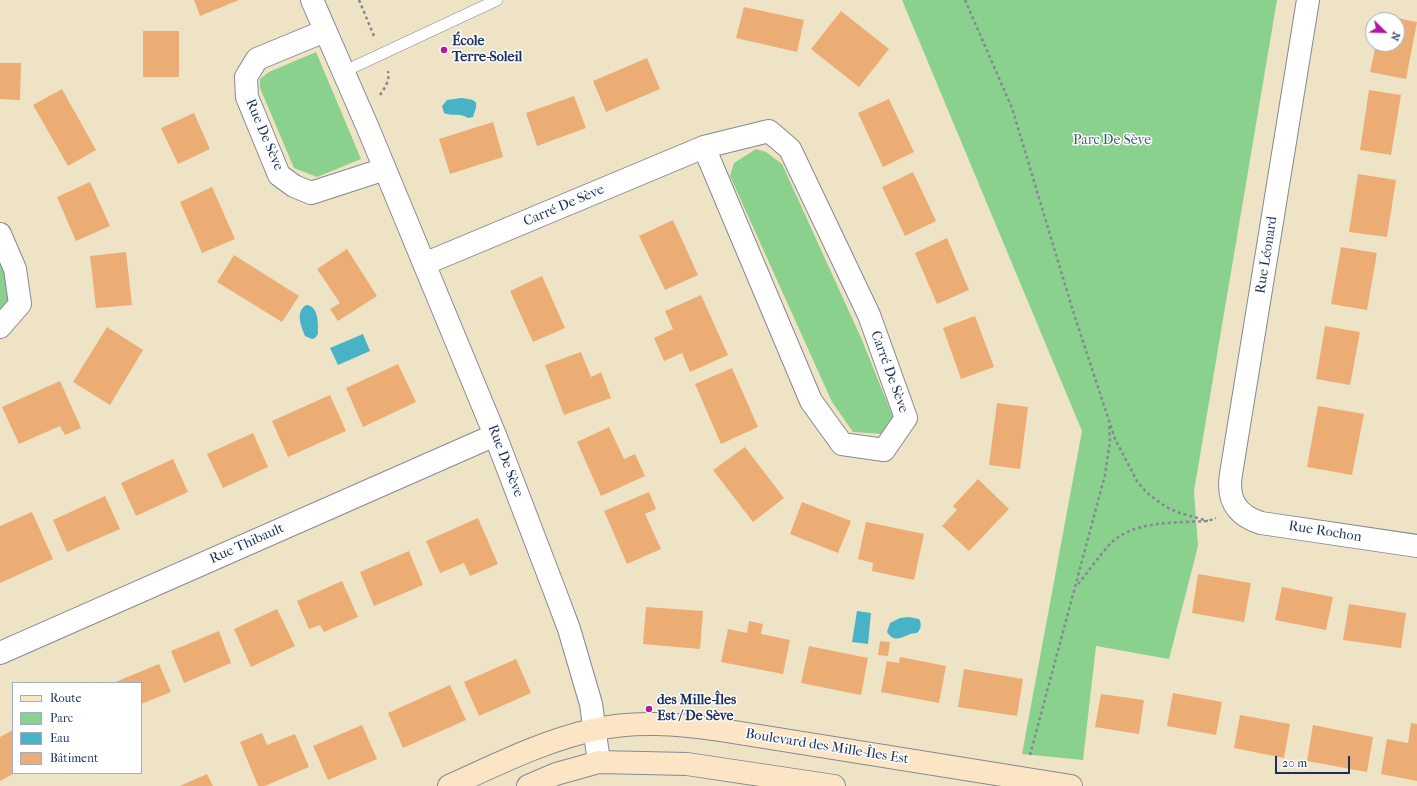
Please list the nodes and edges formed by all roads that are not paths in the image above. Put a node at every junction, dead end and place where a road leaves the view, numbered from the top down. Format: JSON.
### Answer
{"nodes":[{"id":1,"x":312,"y":0,"type":"edge"},
{"id":2,"x":497,"y":0,"type":"edge"},
{"id":3,"x":1308,"y":0,"type":"edge"},
{"id":4,"x":325,"y":31,"type":"junction"},
{"id":5,"x":343,"y":72,"type":"junction"},
{"id":6,"x":704,"y":147,"type":"junction"},
{"id":7,"x":385,"y":169,"type":"junction"},
{"id":8,"x":0,"y":234,"type":"edge"},
{"id":9,"x":424,"y":264,"type":"junction"},
{"id":10,"x":0,"y":327,"type":"edge"},
{"id":11,"x":495,"y":435,"type":"junction"},
{"id":12,"x":1237,"y":508,"type":"joint"},
{"id":13,"x":1417,"y":546,"type":"edge"},
{"id":14,"x":0,"y":653,"type":"edge"},
{"id":15,"x":594,"y":729,"type":"junction"},
{"id":16,"x":599,"y":762,"type":"junction"},
{"id":17,"x":449,"y":786,"type":"edge"},
{"id":18,"x":528,"y":786,"type":"edge"},
{"id":19,"x":834,"y":786,"type":"edge"},
{"id":20,"x":1071,"y":786,"type":"edge"}],
"edges":[{"from":1,"to":4,"type":"street","name":"Rue De Sève"},
{"from":2,"to":5,"type":"lane"},
{"from":3,"to":12,"type":"street","name":"Rue Léonard"},
{"from":4,"to":5,"type":"street","name":"Rue De Sève"},
{"from":4,"to":7,"type":"street","name":"Rue De Sève"},
{"from":5,"to":7,"type":"street","name":"Rue De Sève"},
{"from":6,"to":6,"type":"street","name":"Carré De Sève"},
{"from":6,"to":9,"type":"street","name":"Carré De Sève"},
{"from":7,"to":9,"type":"street","name":"Rue De Sève"},
{"from":8,"to":10,"type":"street"},
{"from":9,"to":11,"type":"street","name":"Rue De Sève"},
{"from":11,"to":14,"type":"street","name":"Rue Thibault"},
{"from":11,"to":15,"type":"street","name":"Rue De Sève"},
{"from":12,"to":13,"type":"street","name":"Rue Rochon"},
{"from":15,"to":16,"type":"street","name":"Rue De Sève"},
{"from":15,"to":17,"type":"street","name":"Boulevard des Mille-Îles Est"},
{"from":15,"to":20,"type":"street","name":"Boulevard des Mille-Îles Est"},
{"from":16,"to":18,"type":"street"},
{"from":16,"to":19,"type":"street"}]}
